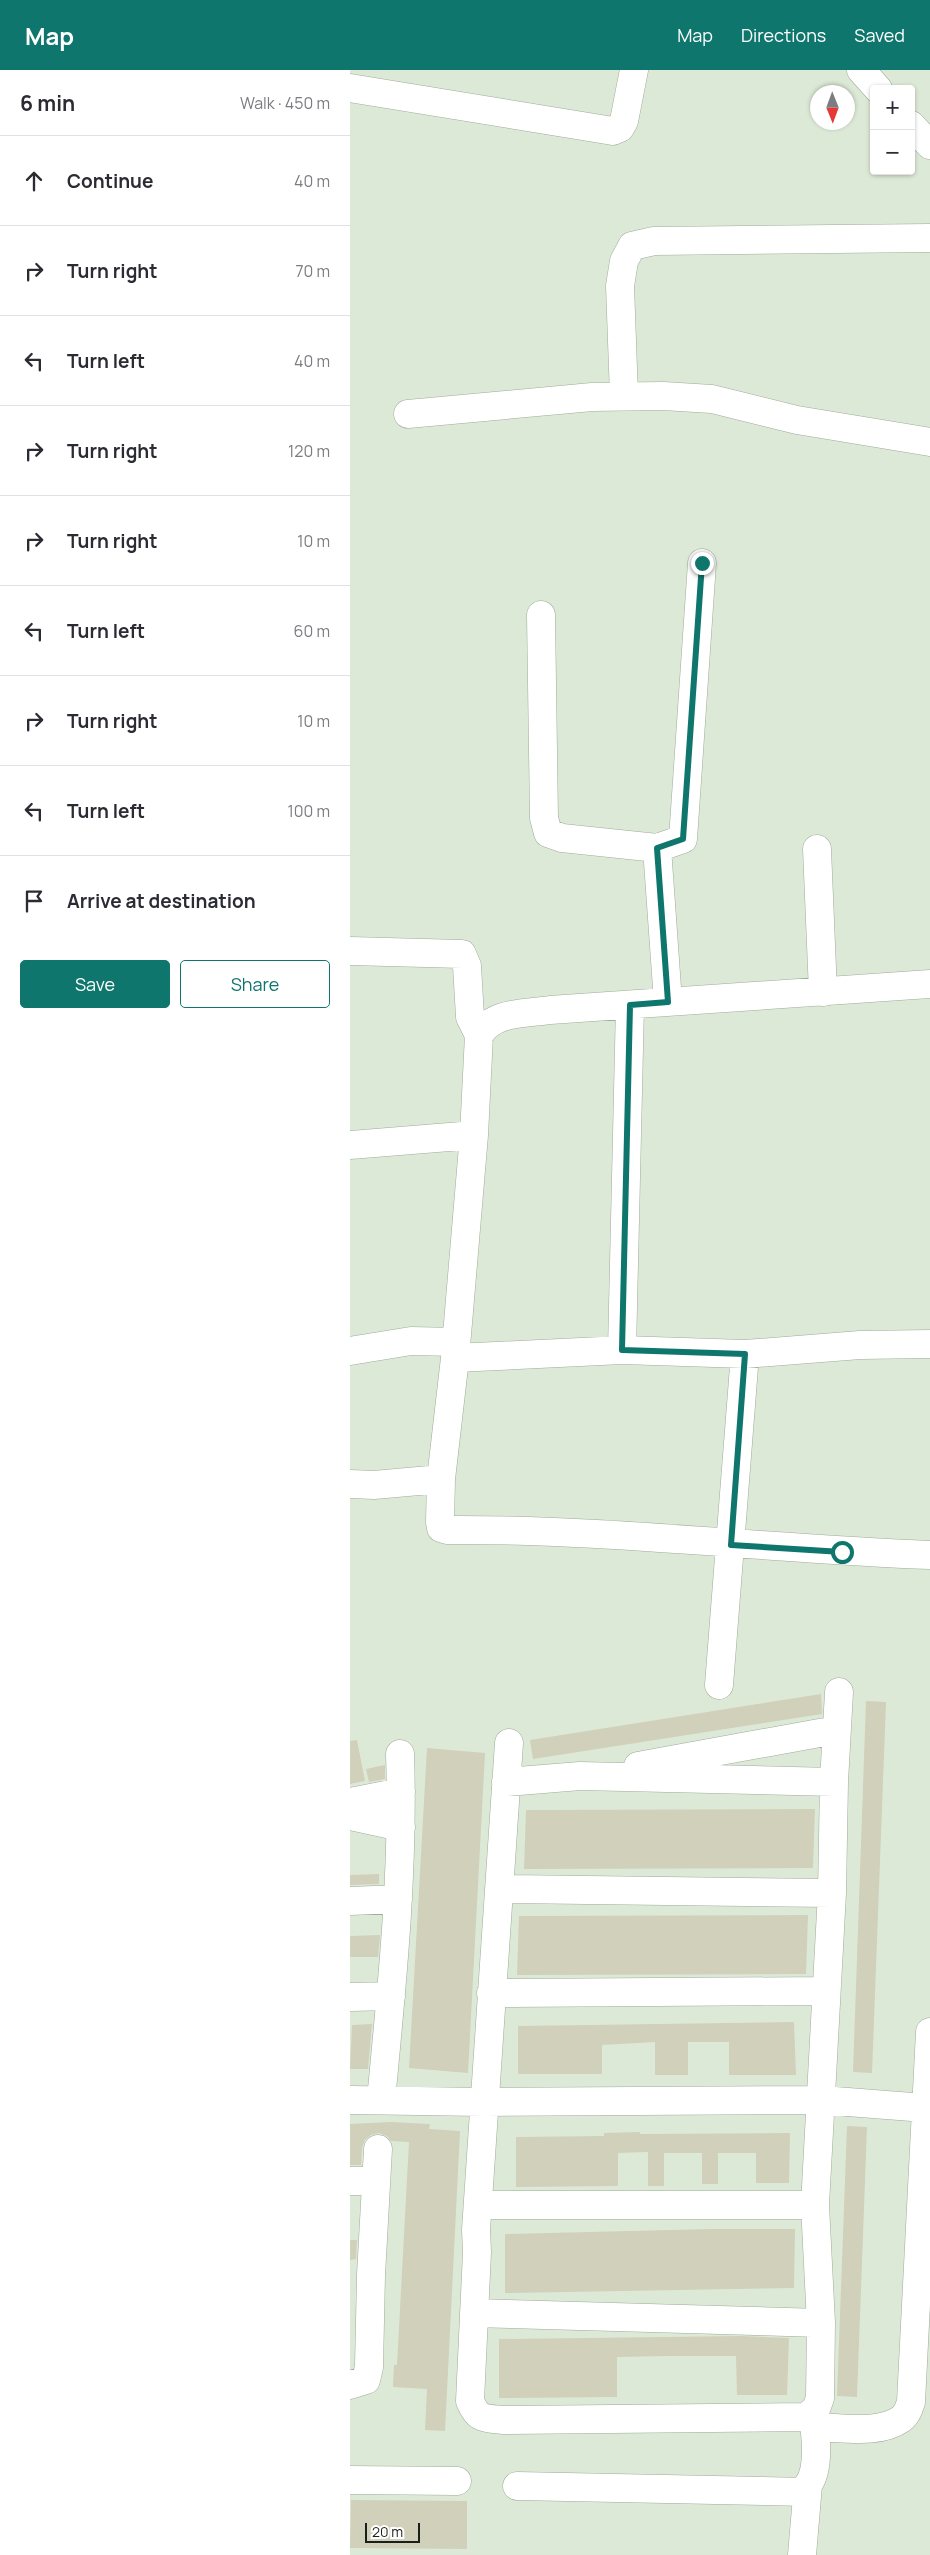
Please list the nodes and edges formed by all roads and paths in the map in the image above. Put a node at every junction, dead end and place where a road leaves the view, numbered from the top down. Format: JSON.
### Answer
{"nodes":[{"id":1,"x":634,"y":70,"type":"edge"},
{"id":2,"x":862,"y":70,"type":"edge"},
{"id":3,"x":875,"y":85,"type":"edge"},
{"id":4,"x":350,"y":88,"type":"edge"},
{"id":5,"x":915,"y":129,"type":"edge"},
{"id":6,"x":930,"y":145,"type":"edge"},
{"id":7,"x":930,"y":238,"type":"edge"},
{"id":8,"x":624,"y":396,"type":"junction"},
{"id":9,"x":408,"y":414,"type":"dead end"},
{"id":10,"x":930,"y":442,"type":"edge"},
{"id":11,"x":702,"y":563,"type":"dead end"},
{"id":12,"x":541,"y":615,"type":"dead end"},
{"id":13,"x":657,"y":848,"type":"junction"},
{"id":14,"x":817,"y":849,"type":"dead end"},
{"id":15,"x":350,"y":951,"type":"edge"},
{"id":16,"x":930,"y":984,"type":"edge"},
{"id":17,"x":823,"y":992,"type":"junction"},
{"id":18,"x":668,"y":1002,"type":"junction"},
{"id":19,"x":630,"y":1005,"type":"junction"},
{"id":20,"x":479,"y":1035,"type":"junction"},
{"id":21,"x":474,"y":1135,"type":"junction"},
{"id":22,"x":350,"y":1145,"type":"edge"},
{"id":23,"x":930,"y":1344,"type":"edge"},
{"id":24,"x":455,"y":1350,"type":"junction"},
{"id":25,"x":622,"y":1350,"type":"junction"},
{"id":26,"x":350,"y":1351,"type":"edge"},
{"id":27,"x":745,"y":1354,"type":"junction"},
{"id":28,"x":441,"y":1479,"type":"junction"},
{"id":29,"x":350,"y":1484,"type":"edge"},
{"id":30,"x":731,"y":1545,"type":"junction"},
{"id":31,"x":930,"y":1555,"type":"edge"},
{"id":32,"x":719,"y":1685,"type":"dead end"},
{"id":33,"x":839,"y":1692,"type":"dead end"},
{"id":34,"x":836,"y":1730,"type":"junction"},
{"id":35,"x":509,"y":1743,"type":"dead end"},
{"id":36,"x":400,"y":1754,"type":"dead end"},
{"id":37,"x":580,"y":1776,"type":"junction"},
{"id":38,"x":506,"y":1782,"type":"junction"},
{"id":39,"x":834,"y":1782,"type":"junction"},
{"id":40,"x":401,"y":1792,"type":"junction"},
{"id":41,"x":350,"y":1802,"type":"edge"},
{"id":42,"x":350,"y":1816,"type":"edge"},
{"id":43,"x":401,"y":1827,"type":"junction"},
{"id":44,"x":499,"y":1889,"type":"junction"},
{"id":45,"x":832,"y":1893,"type":"junction"},
{"id":46,"x":398,"y":1900,"type":"junction"},
{"id":47,"x":350,"y":1901,"type":"edge"},
{"id":48,"x":825,"y":1991,"type":"junction"},
{"id":49,"x":491,"y":1993,"type":"junction"},
{"id":50,"x":391,"y":1996,"type":"junction"},
{"id":51,"x":350,"y":1997,"type":"edge"},
{"id":52,"x":930,"y":2032,"type":"edge"},
{"id":53,"x":350,"y":2100,"type":"edge"},
{"id":54,"x":381,"y":2100,"type":"junction"},
{"id":55,"x":822,"y":2100,"type":"junction"},
{"id":56,"x":483,"y":2102,"type":"junction"},
{"id":57,"x":925,"y":2108,"type":"junction"},
{"id":58,"x":378,"y":2149,"type":"dead end"},
{"id":59,"x":363,"y":2181,"type":"edge"},
{"id":60,"x":478,"y":2205,"type":"junction"},
{"id":61,"x":815,"y":2205,"type":"junction"},
{"id":62,"x":360,"y":2275,"type":"edge"},
{"id":63,"x":474,"y":2313,"type":"junction"},
{"id":64,"x":821,"y":2323,"type":"junction"},
{"id":65,"x":350,"y":2385,"type":"edge"},
{"id":66,"x":814,"y":2426,"type":"junction"},
{"id":67,"x":350,"y":2480,"type":"edge"},
{"id":68,"x":457,"y":2480,"type":"dead end"},
{"id":69,"x":811,"y":2480,"type":"junction"},
{"id":70,"x":518,"y":2486,"type":"dead end"},
{"id":71,"x":802,"y":2555,"type":"edge"},
{"id":72,"x":816,"y":2555,"type":"edge"}],
"edges":[{"from":1,"to":4,"type":"street"},
{"from":2,"to":3,"type":"street"},
{"from":5,"to":6,"type":"street"},
{"from":7,"to":8,"type":"street"},
{"from":8,"to":9,"type":"street"},
{"from":8,"to":10,"type":"street"},
{"from":11,"to":13,"type":"street"},
{"from":12,"to":13,"type":"street"},
{"from":13,"to":18,"type":"street"},
{"from":14,"to":17,"type":"street"},
{"from":15,"to":20,"type":"street"},
{"from":16,"to":17,"type":"street"},
{"from":17,"to":18,"type":"street"},
{"from":18,"to":19,"type":"street"},
{"from":19,"to":20,"type":"street"},
{"from":19,"to":25,"type":"street"},
{"from":20,"to":21,"type":"street"},
{"from":21,"to":22,"type":"street"},
{"from":21,"to":24,"type":"street"},
{"from":23,"to":27,"type":"street"},
{"from":24,"to":25,"type":"street"},
{"from":24,"to":26,"type":"street"},
{"from":24,"to":28,"type":"street"},
{"from":25,"to":27,"type":"street"},
{"from":27,"to":30,"type":"street"},
{"from":28,"to":29,"type":"street"},
{"from":28,"to":30,"type":"street"},
{"from":30,"to":31,"type":"street"},
{"from":30,"to":32,"type":"street"},
{"from":33,"to":34,"type":"street"},
{"from":34,"to":37,"type":"street"},
{"from":34,"to":39,"type":"street"},
{"from":35,"to":38,"type":"street"},
{"from":36,"to":40,"type":"street"},
{"from":37,"to":38,"type":"street"},
{"from":37,"to":39,"type":"street"},
{"from":38,"to":44,"type":"street"},
{"from":39,"to":45,"type":"street"},
{"from":40,"to":41,"type":"street"},
{"from":40,"to":43,"type":"street"},
{"from":42,"to":43,"type":"street"},
{"from":43,"to":46,"type":"street"},
{"from":44,"to":45,"type":"street"},
{"from":44,"to":49,"type":"street"},
{"from":45,"to":48,"type":"street"},
{"from":46,"to":47,"type":"street"},
{"from":46,"to":50,"type":"street"},
{"from":48,"to":49,"type":"street"},
{"from":48,"to":55,"type":"street"},
{"from":49,"to":56,"type":"street"},
{"from":50,"to":51,"type":"street"},
{"from":50,"to":54,"type":"street"},
{"from":52,"to":57,"type":"street"},
{"from":53,"to":54,"type":"street"},
{"from":54,"to":56,"type":"street"},
{"from":55,"to":56,"type":"street"},
{"from":55,"to":57,"type":"street"},
{"from":55,"to":61,"type":"street"},
{"from":56,"to":60,"type":"street"},
{"from":57,"to":66,"type":"street"},
{"from":58,"to":59,"type":"street"},
{"from":59,"to":62,"type":"street"},
{"from":60,"to":61,"type":"street"},
{"from":60,"to":63,"type":"street"},
{"from":61,"to":64,"type":"street"},
{"from":62,"to":65,"type":"street"},
{"from":63,"to":64,"type":"street"},
{"from":63,"to":66,"type":"street"},
{"from":64,"to":66,"type":"street"},
{"from":66,"to":69,"type":"street"},
{"from":67,"to":68,"type":"street"},
{"from":69,"to":70,"type":"street"},
{"from":69,"to":71,"type":"street"},
{"from":69,"to":72,"type":"street"}]}
